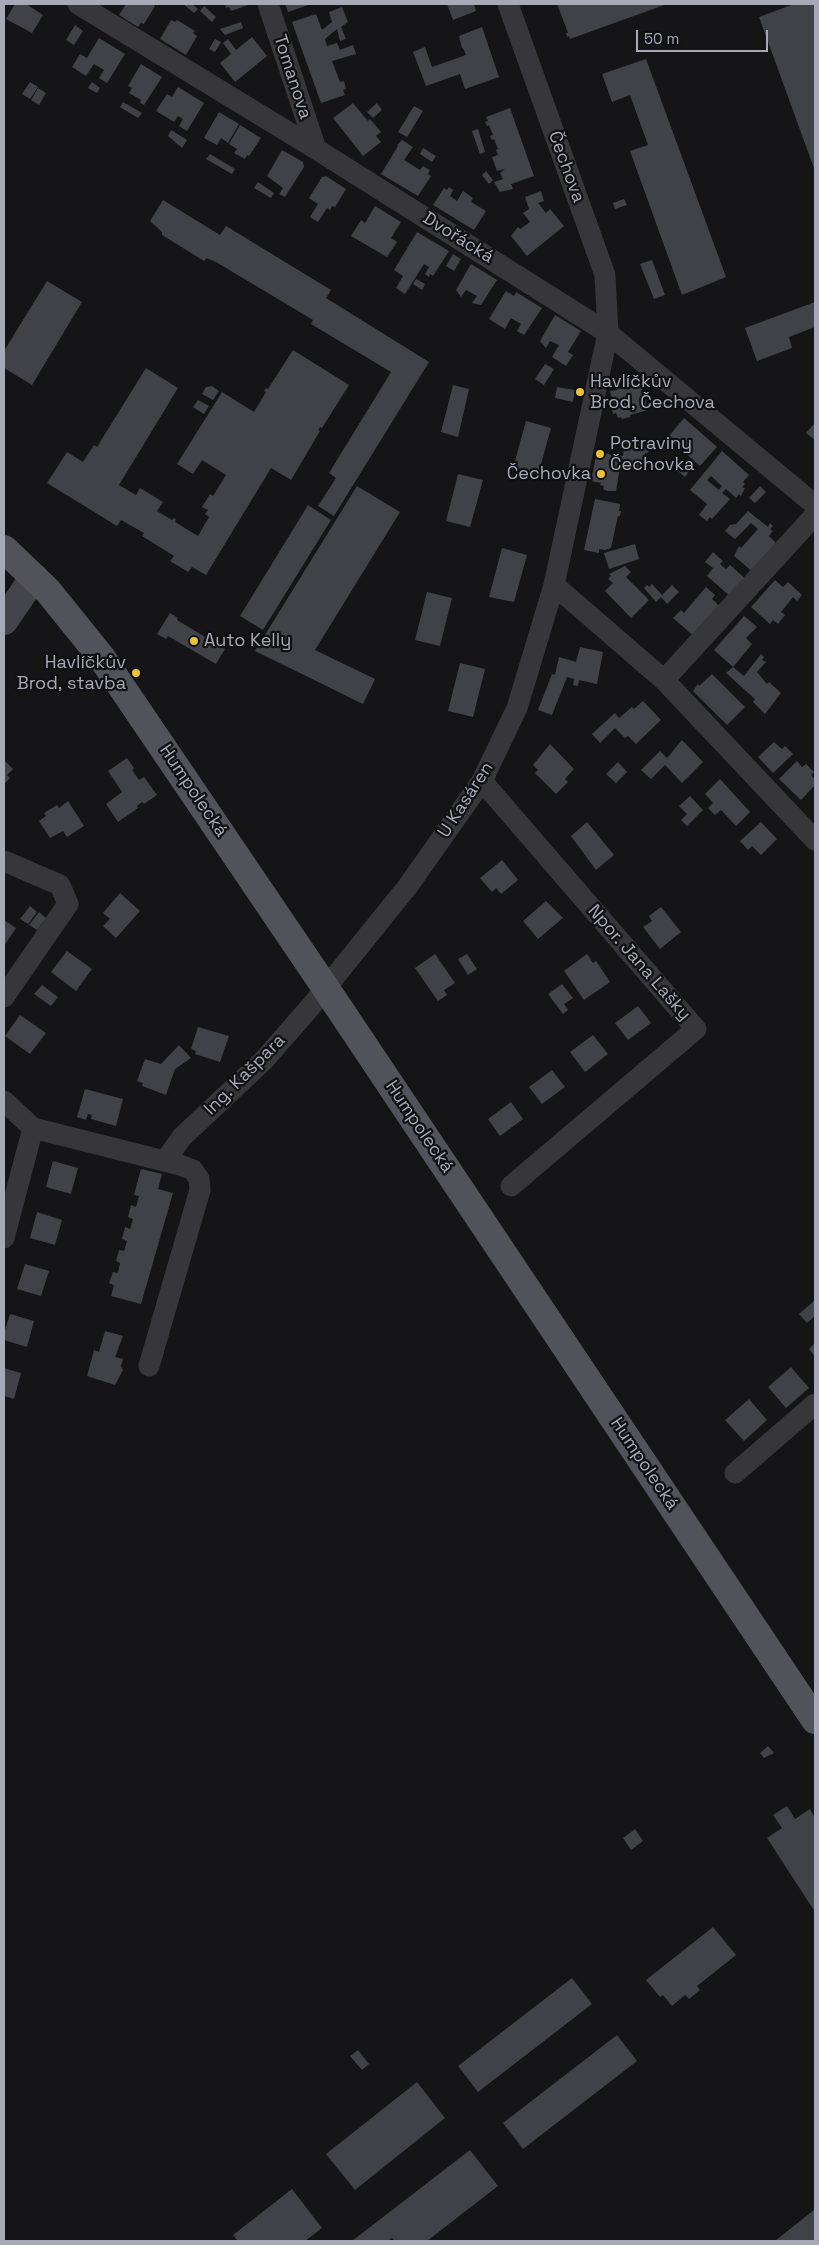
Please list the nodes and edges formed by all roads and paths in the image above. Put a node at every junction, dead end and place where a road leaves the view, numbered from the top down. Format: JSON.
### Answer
{"nodes":[{"id":1,"x":78,"y":4,"type":"edge"},
{"id":2,"x":268,"y":4,"type":"edge"},
{"id":3,"x":508,"y":4,"type":"edge"},
{"id":4,"x":316,"y":149,"type":"junction"},
{"id":5,"x":608,"y":333,"type":"junction"},
{"id":6,"x":815,"y":506,"type":"edge"},
{"id":7,"x":815,"y":515,"type":"edge"},
{"id":8,"x":4,"y":549,"type":"edge"},
{"id":9,"x":34,"y":577,"type":"junction"},
{"id":10,"x":554,"y":585,"type":"junction"},
{"id":11,"x":4,"y":621,"type":"edge"},
{"id":12,"x":664,"y":680,"type":"junction"},
{"id":13,"x":482,"y":781,"type":"junction"},
{"id":14,"x":815,"y":840,"type":"edge"},
{"id":15,"x":4,"y":861,"type":"edge"},
{"id":16,"x":325,"y":987,"type":"junction"},
{"id":17,"x":4,"y":997,"type":"edge"},
{"id":18,"x":4,"y":1101,"type":"edge"},
{"id":19,"x":33,"y":1128,"type":"junction"},
{"id":20,"x":165,"y":1161,"type":"junction"},
{"id":21,"x":511,"y":1186,"type":"dead end"},
{"id":22,"x":4,"y":1238,"type":"edge"},
{"id":23,"x":149,"y":1366,"type":"dead end"},
{"id":24,"x":815,"y":1404,"type":"edge"},
{"id":25,"x":735,"y":1473,"type":"dead end"},
{"id":26,"x":815,"y":1720,"type":"edge"}],
"edges":[{"from":1,"to":4,"type":"street","name":"Dvořácká"},
{"from":2,"to":4,"type":"street","name":"Tomanova"},
{"from":3,"to":5,"type":"street","name":"Čechova"},
{"from":4,"to":5,"type":"street","name":"Dvořácká"},
{"from":5,"to":6,"type":"street","name":"Dvořácká"},
{"from":5,"to":10,"type":"street","name":"U Kasáren"},
{"from":7,"to":12,"type":"street"},
{"from":8,"to":9,"type":"main road","name":"Humpolecká"},
{"from":9,"to":11,"type":"street"},
{"from":9,"to":16,"type":"main road","name":"Humpolecká"},
{"from":10,"to":12,"type":"street"},
{"from":10,"to":13,"type":"street","name":"U Kasáren"},
{"from":12,"to":14,"type":"street"},
{"from":13,"to":16,"type":"street","name":"U Kasáren"},
{"from":13,"to":21,"type":"street","name":"Npor. Jana Lašky"},
{"from":15,"to":17,"type":"street"},
{"from":16,"to":20,"type":"street","name":"Ing. Kašpara"},
{"from":16,"to":26,"type":"main road","name":"Humpolecká"},
{"from":18,"to":19,"type":"street"},
{"from":19,"to":20,"type":"street"},
{"from":19,"to":22,"type":"street"},
{"from":20,"to":23,"type":"street"},
{"from":24,"to":25,"type":"street"}]}
